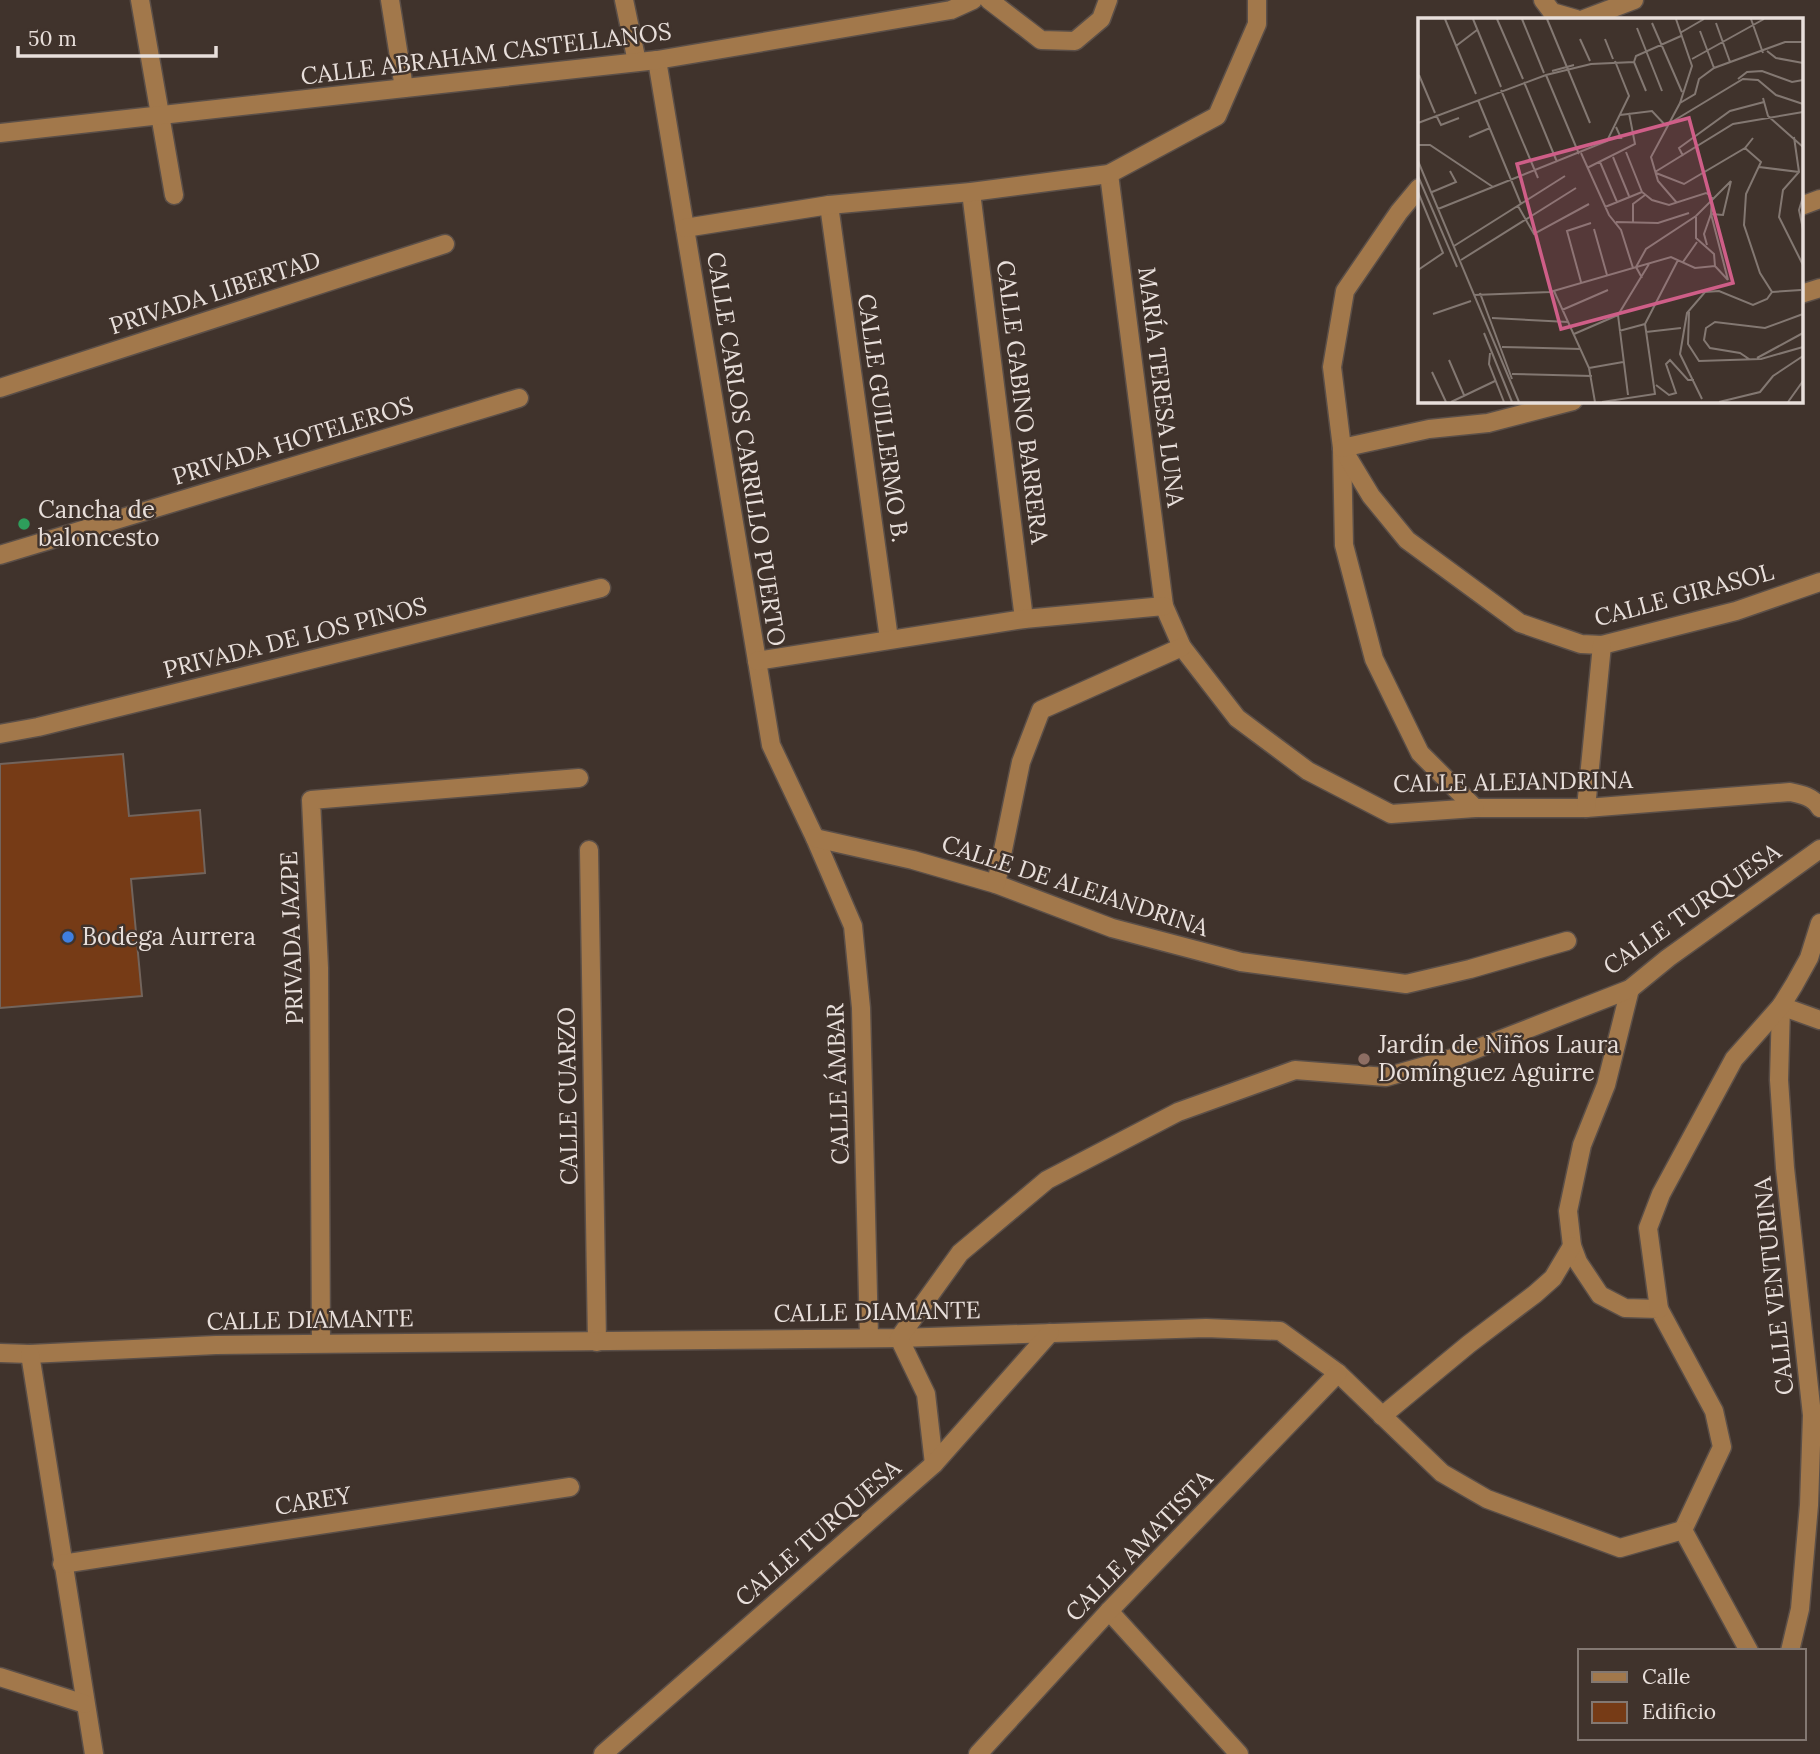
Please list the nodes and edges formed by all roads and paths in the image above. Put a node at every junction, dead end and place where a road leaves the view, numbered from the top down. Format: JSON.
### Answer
{"nodes":[{"id":1,"x":141,"y":0,"type":"edge"},
{"id":2,"x":390,"y":0,"type":"edge"},
{"id":3,"x":624,"y":0,"type":"edge"},
{"id":4,"x":973,"y":0,"type":"edge"},
{"id":5,"x":989,"y":0,"type":"edge"},
{"id":6,"x":1108,"y":0,"type":"edge"},
{"id":7,"x":1257,"y":0,"type":"edge"},
{"id":8,"x":1543,"y":0,"type":"edge"},
{"id":9,"x":1602,"y":0,"type":"edge"},
{"id":10,"x":1634,"y":0,"type":"edge"},
{"id":11,"x":1577,"y":18,"type":"edge"},
{"id":12,"x":1582,"y":18,"type":"edge"},
{"id":13,"x":1584,"y":18,"type":"edge"},
{"id":14,"x":657,"y":60,"type":"junction"},
{"id":15,"x":637,"y":62,"type":"junction"},
{"id":16,"x":404,"y":88,"type":"junction"},
{"id":17,"x":162,"y":115,"type":"junction"},
{"id":18,"x":0,"y":133,"type":"edge"},
{"id":19,"x":1109,"y":174,"type":"junction"},
{"id":20,"x":1418,"y":189,"type":"edge"},
{"id":21,"x":971,"y":192,"type":"junction"},
{"id":22,"x":174,"y":195,"type":"dead end"},
{"id":23,"x":1820,"y":199,"type":"edge"},
{"id":24,"x":829,"y":205,"type":"junction"},
{"id":25,"x":1802,"y":206,"type":"edge"},
{"id":26,"x":685,"y":228,"type":"junction"},
{"id":27,"x":445,"y":244,"type":"dead end"},
{"id":28,"x":1820,"y":288,"type":"edge"},
{"id":29,"x":1802,"y":294,"type":"edge"},
{"id":30,"x":0,"y":388,"type":"edge"},
{"id":31,"x":519,"y":398,"type":"dead end"},
{"id":32,"x":1569,"y":402,"type":"edge"},
{"id":33,"x":1342,"y":448,"type":"junction"},
{"id":34,"x":0,"y":555,"type":"edge"},
{"id":35,"x":1820,"y":582,"type":"edge"},
{"id":36,"x":601,"y":588,"type":"dead end"},
{"id":37,"x":1164,"y":606,"type":"junction"},
{"id":38,"x":1024,"y":619,"type":"junction"},
{"id":39,"x":889,"y":639,"type":"junction"},
{"id":40,"x":1602,"y":645,"type":"junction"},
{"id":41,"x":1182,"y":647,"type":"junction"},
{"id":42,"x":757,"y":662,"type":"junction"},
{"id":43,"x":0,"y":734,"type":"edge"},
{"id":44,"x":579,"y":778,"type":"dead end"},
{"id":45,"x":1475,"y":808,"type":"junction"},
{"id":46,"x":1586,"y":808,"type":"junction"},
{"id":47,"x":1820,"y":808,"type":"edge"},
{"id":48,"x":815,"y":838,"type":"junction"},
{"id":49,"x":1820,"y":849,"type":"edge"},
{"id":50,"x":589,"y":850,"type":"dead end"},
{"id":51,"x":996,"y":884,"type":"junction"},
{"id":52,"x":1820,"y":923,"type":"edge"},
{"id":53,"x":1567,"y":941,"type":"dead end"},
{"id":54,"x":1630,"y":989,"type":"junction"},
{"id":55,"x":1781,"y":1006,"type":"junction"},
{"id":56,"x":1820,"y":1020,"type":"edge"},
{"id":57,"x":1572,"y":1246,"type":"junction"},
{"id":58,"x":1659,"y":1309,"type":"junction"},
{"id":59,"x":1050,"y":1333,"type":"junction"},
{"id":60,"x":869,"y":1337,"type":"junction"},
{"id":61,"x":899,"y":1338,"type":"junction"},
{"id":62,"x":597,"y":1342,"type":"junction"},
{"id":63,"x":321,"y":1343,"type":"junction"},
{"id":64,"x":0,"y":1353,"type":"edge"},
{"id":65,"x":30,"y":1354,"type":"junction"},
{"id":66,"x":1338,"y":1373,"type":"junction"},
{"id":67,"x":1381,"y":1416,"type":"junction"},
{"id":68,"x":933,"y":1464,"type":"junction"},
{"id":69,"x":570,"y":1487,"type":"dead end"},
{"id":70,"x":1683,"y":1531,"type":"junction"},
{"id":71,"x":62,"y":1563,"type":"junction"},
{"id":72,"x":1109,"y":1611,"type":"junction"},
{"id":73,"x":1748,"y":1649,"type":"edge"},
{"id":74,"x":1790,"y":1649,"type":"edge"},
{"id":75,"x":0,"y":1677,"type":"edge"},
{"id":76,"x":85,"y":1704,"type":"junction"},
{"id":77,"x":94,"y":1754,"type":"edge"},
{"id":78,"x":603,"y":1754,"type":"edge"},
{"id":79,"x":978,"y":1754,"type":"edge"},
{"id":80,"x":1239,"y":1754,"type":"edge"}],
"edges":[{"from":1,"to":17,"type":"street"},
{"from":2,"to":16,"type":"street"},
{"from":3,"to":15,"type":"street"},
{"from":4,"to":14,"type":"street","name":"CALLE ABRAHAM CASTELLANOS"},
{"from":5,"to":6,"type":"street"},
{"from":7,"to":19,"type":"street"},
{"from":8,"to":11,"type":"street"},
{"from":9,"to":12,"type":"street"},
{"from":10,"to":13,"type":"street"},
{"from":14,"to":15,"type":"street","name":"CALLE ABRAHAM CASTELLANOS"},
{"from":14,"to":26,"type":"street","name":"CALLE CARLOS CARRILLO PUERTO"},
{"from":15,"to":16,"type":"street","name":"CALLE ABRAHAM CASTELLANOS"},
{"from":16,"to":17,"type":"street","name":"CALLE ABRAHAM CASTELLANOS"},
{"from":17,"to":18,"type":"street","name":"CALLE ABRAHAM CASTELLANOS"},
{"from":17,"to":22,"type":"street"},
{"from":19,"to":21,"type":"street"},
{"from":19,"to":37,"type":"street","name":"MARÍA TERESA LUNA"},
{"from":20,"to":33,"type":"street"},
{"from":21,"to":24,"type":"street"},
{"from":21,"to":38,"type":"street","name":"CALLE GABINO BARRERA"},
{"from":23,"to":25,"type":"street"},
{"from":24,"to":26,"type":"street"},
{"from":24,"to":39,"type":"street","name":"CALLE GUILLERMO B."},
{"from":26,"to":42,"type":"street","name":"CALLE CARLOS CARRILLO PUERTO"},
{"from":27,"to":30,"type":"street","name":"PRIVADA LIBERTAD"},
{"from":28,"to":29,"type":"street"},
{"from":31,"to":34,"type":"street","name":"PRIVADA HOTELEROS"},
{"from":32,"to":33,"type":"street"},
{"from":33,"to":40,"type":"street","name":"CALLE GIRASOL"},
{"from":33,"to":45,"type":"street"},
{"from":35,"to":40,"type":"street","name":"CALLE GIRASOL"},
{"from":36,"to":43,"type":"street","name":"PRIVADA DE LOS PINOS"},
{"from":37,"to":38,"type":"street"},
{"from":37,"to":41,"type":"street","name":"CALLE ALEJANDRINA"},
{"from":38,"to":39,"type":"street"},
{"from":39,"to":42,"type":"street"},
{"from":40,"to":46,"type":"street"},
{"from":41,"to":45,"type":"street","name":"CALLE ALEJANDRINA"},
{"from":41,"to":51,"type":"street"},
{"from":42,"to":48,"type":"street","name":"CALLE CARLOS CARRILLO PUERTO"},
{"from":44,"to":63,"type":"street","name":"PRIVADA JAZPE"},
{"from":45,"to":46,"type":"street","name":"CALLE ALEJANDRINA"},
{"from":46,"to":47,"type":"street","name":"CALLE ALEJANDRINA"},
{"from":48,"to":51,"type":"street","name":"CALLE DE ALEJANDRINA"},
{"from":48,"to":60,"type":"street","name":"CALLE ÁMBAR"},
{"from":49,"to":54,"type":"street","name":"CALLE TURQUESA"},
{"from":50,"to":62,"type":"street","name":"CALLE CUARZO"},
{"from":51,"to":53,"type":"street","name":"CALLE DE ALEJANDRINA"},
{"from":52,"to":55,"type":"street","name":"CALLE VENTURINA"},
{"from":54,"to":57,"type":"street"},
{"from":54,"to":61,"type":"street","name":"CALLE TURQUESA"},
{"from":55,"to":56,"type":"street"},
{"from":55,"to":58,"type":"street"},
{"from":55,"to":74,"type":"street","name":"CALLE VENTURINA"},
{"from":57,"to":58,"type":"street"},
{"from":57,"to":67,"type":"street"},
{"from":58,"to":70,"type":"street"},
{"from":59,"to":61,"type":"street","name":"CALLE DIAMANTE"},
{"from":59,"to":66,"type":"street","name":"CALLE DIAMANTE"},
{"from":59,"to":68,"type":"street","name":"CALLE TURQUESA"},
{"from":60,"to":61,"type":"street","name":"CALLE DIAMANTE"},
{"from":60,"to":62,"type":"street","name":"CALLE DIAMANTE"},
{"from":61,"to":68,"type":"street"},
{"from":62,"to":63,"type":"street","name":"CALLE DIAMANTE"},
{"from":63,"to":65,"type":"street","name":"CALLE DIAMANTE"},
{"from":64,"to":65,"type":"street","name":"CALLE DIAMANTE"},
{"from":65,"to":71,"type":"street"},
{"from":66,"to":67,"type":"street","name":"CALLE DIAMANTE"},
{"from":66,"to":72,"type":"street","name":"CALLE AMATISTA"},
{"from":67,"to":70,"type":"street","name":"CALLE DIAMANTE"},
{"from":68,"to":78,"type":"street","name":"CALLE TURQUESA"},
{"from":69,"to":71,"type":"street","name":"CAREY"},
{"from":70,"to":73,"type":"street"},
{"from":71,"to":76,"type":"street"},
{"from":72,"to":79,"type":"street","name":"CALLE AMATISTA"},
{"from":72,"to":80,"type":"street"},
{"from":75,"to":76,"type":"street"},
{"from":76,"to":77,"type":"street"}]}
